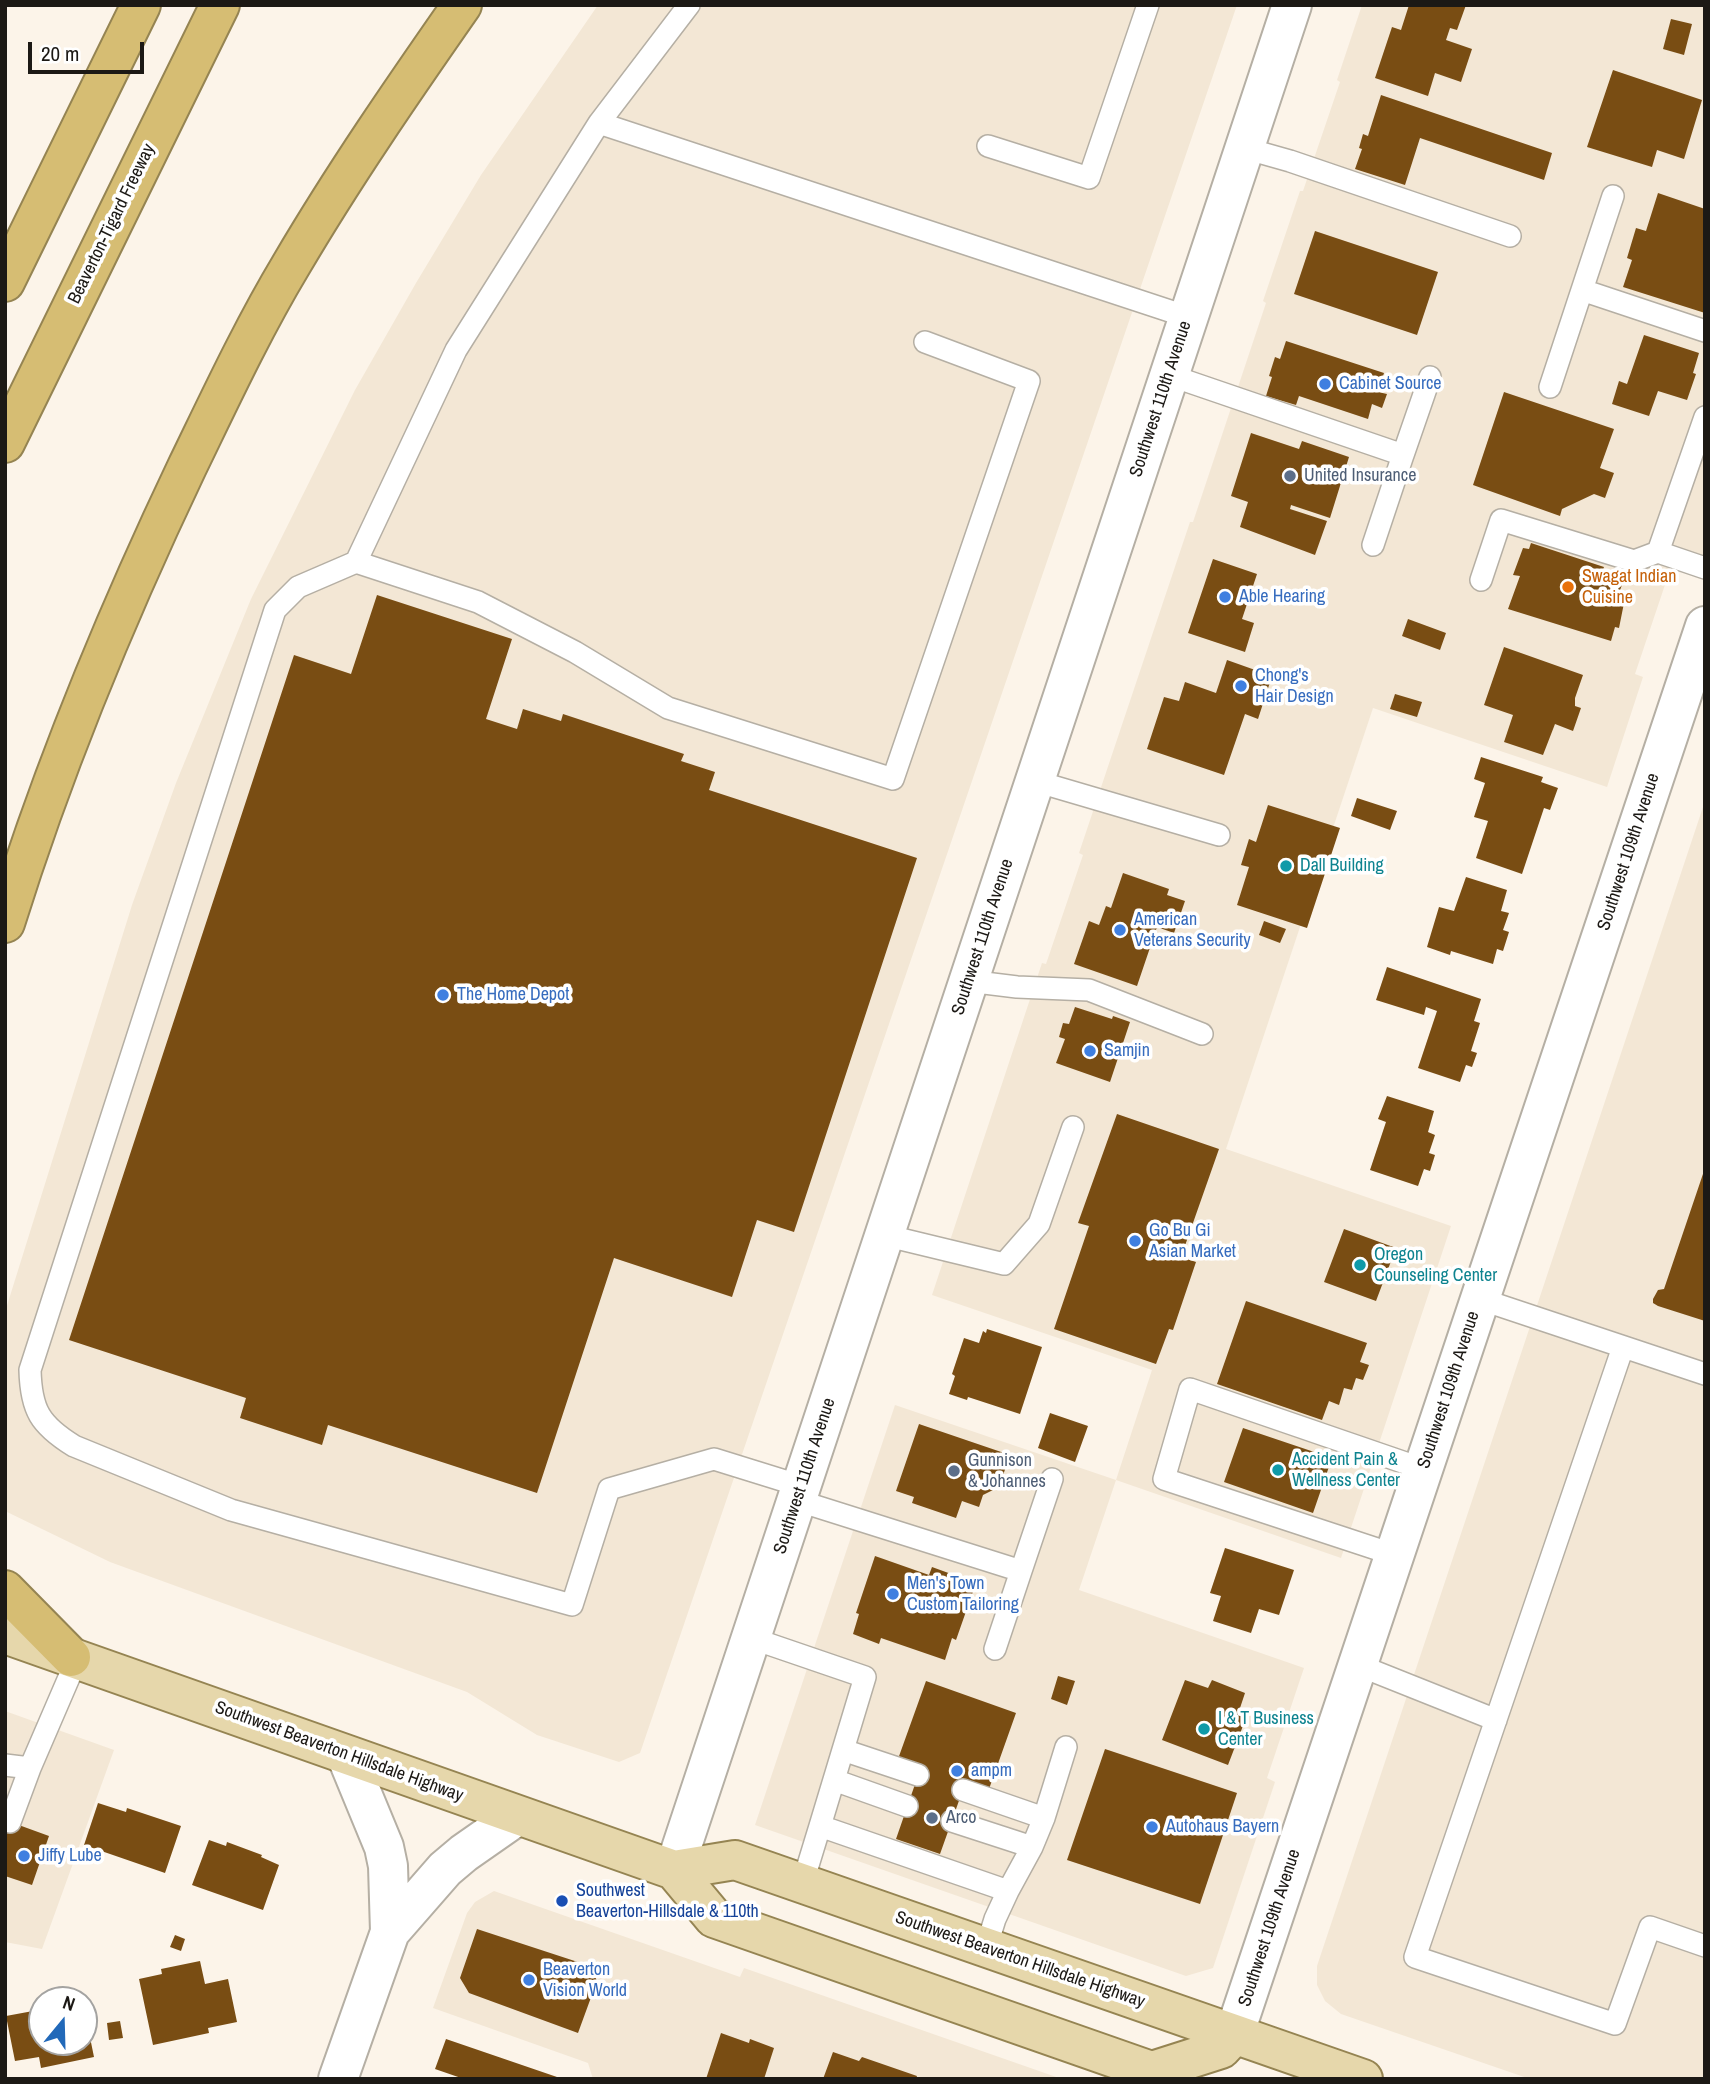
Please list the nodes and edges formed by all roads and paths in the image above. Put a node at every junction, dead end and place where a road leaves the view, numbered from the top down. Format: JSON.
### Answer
{"nodes":[{"id":1,"x":141,"y":5,"type":"edge"},
{"id":2,"x":219,"y":5,"type":"edge"},
{"id":3,"x":462,"y":5,"type":"edge"},
{"id":4,"x":689,"y":5,"type":"edge"},
{"id":5,"x":1149,"y":5,"type":"edge"},
{"id":6,"x":1292,"y":5,"type":"edge"},
{"id":7,"x":599,"y":123,"type":"junction"},
{"id":8,"x":988,"y":146,"type":"dead end"},
{"id":9,"x":1244,"y":148,"type":"junction"},
{"id":10,"x":1613,"y":196,"type":"dead end"},
{"id":11,"x":1510,"y":236,"type":"dead end"},
{"id":12,"x":5,"y":282,"type":"edge"},
{"id":13,"x":1582,"y":290,"type":"junction"},
{"id":14,"x":1188,"y":317,"type":"junction"},
{"id":15,"x":1705,"y":331,"type":"edge"},
{"id":16,"x":925,"y":342,"type":"dead end"},
{"id":17,"x":1169,"y":375,"type":"junction"},
{"id":18,"x":1430,"y":377,"type":"dead end"},
{"id":19,"x":1550,"y":387,"type":"dead end"},
{"id":20,"x":1705,"y":417,"type":"edge"},
{"id":21,"x":5,"y":443,"type":"edge"},
{"id":22,"x":1403,"y":455,"type":"junction"},
{"id":23,"x":1373,"y":545,"type":"dead end"},
{"id":24,"x":1658,"y":552,"type":"junction"},
{"id":25,"x":356,"y":562,"type":"junction"},
{"id":26,"x":1705,"y":568,"type":"edge"},
{"id":27,"x":1481,"y":580,"type":"dead end"},
{"id":28,"x":1705,"y":626,"type":"edge"},
{"id":29,"x":1035,"y":781,"type":"junction"},
{"id":30,"x":1219,"y":835,"type":"dead end"},
{"id":31,"x":5,"y":923,"type":"edge"},
{"id":32,"x":968,"y":981,"type":"junction"},
{"id":33,"x":1202,"y":1034,"type":"dead end"},
{"id":34,"x":1073,"y":1127,"type":"dead end"},
{"id":35,"x":884,"y":1235,"type":"junction"},
{"id":36,"x":1480,"y":1299,"type":"junction"},
{"id":37,"x":1623,"y":1347,"type":"junction"},
{"id":38,"x":1705,"y":1374,"type":"edge"},
{"id":39,"x":1423,"y":1469,"type":"junction"},
{"id":40,"x":1052,"y":1479,"type":"dead end"},
{"id":41,"x":799,"y":1493,"type":"junction"},
{"id":42,"x":1395,"y":1555,"type":"junction"},
{"id":43,"x":1021,"y":1571,"type":"junction"},
{"id":44,"x":5,"y":1590,"type":"edge"},
{"id":45,"x":5,"y":1634,"type":"edge"},
{"id":46,"x":751,"y":1638,"type":"junction"},
{"id":47,"x":995,"y":1650,"type":"dead end"},
{"id":48,"x":74,"y":1658,"type":"junction"},
{"id":49,"x":1358,"y":1665,"type":"junction"},
{"id":50,"x":1496,"y":1720,"type":"junction"},
{"id":51,"x":1066,"y":1747,"type":"dead end"},
{"id":52,"x":843,"y":1750,"type":"junction"},
{"id":53,"x":346,"y":1755,"type":"junction"},
{"id":54,"x":5,"y":1765,"type":"edge"},
{"id":55,"x":30,"y":1768,"type":"junction"},
{"id":56,"x":918,"y":1775,"type":"dead end"},
{"id":57,"x":834,"y":1780,"type":"junction"},
{"id":58,"x":963,"y":1790,"type":"dead end"},
{"id":59,"x":907,"y":1806,"type":"dead end"},
{"id":60,"x":517,"y":1815,"type":"junction"},
{"id":61,"x":1044,"y":1818,"type":"junction"},
{"id":62,"x":952,"y":1821,"type":"dead end"},
{"id":63,"x":10,"y":1822,"type":"dead end"},
{"id":64,"x":820,"y":1826,"type":"junction"},
{"id":65,"x":1032,"y":1847,"type":"junction"},
{"id":66,"x":674,"y":1870,"type":"junction"},
{"id":67,"x":802,"y":1885,"type":"junction"},
{"id":68,"x":1008,"y":1891,"type":"junction"},
{"id":69,"x":390,"y":1932,"type":"junction"},
{"id":70,"x":1705,"y":1946,"type":"edge"},
{"id":71,"x":986,"y":1948,"type":"junction"},
{"id":72,"x":1234,"y":2035,"type":"junction"},
{"id":73,"x":1163,"y":2075,"type":"edge"},
{"id":74,"x":338,"y":2079,"type":"edge"},
{"id":75,"x":1363,"y":2079,"type":"edge"}],
"edges":[{"from":1,"to":12,"type":"highway"},
{"from":2,"to":21,"type":"highway","name":"Beaverton-Tigard Freeway"},
{"from":3,"to":31,"type":"highway"},
{"from":4,"to":7,"type":"lane"},
{"from":5,"to":8,"type":"lane"},
{"from":6,"to":9,"type":"street","name":"Southwest 110th Avenue"},
{"from":7,"to":14,"type":"lane"},
{"from":7,"to":25,"type":"lane"},
{"from":9,"to":11,"type":"lane"},
{"from":9,"to":14,"type":"street","name":"Southwest 110th Avenue"},
{"from":10,"to":13,"type":"lane"},
{"from":13,"to":15,"type":"lane"},
{"from":13,"to":19,"type":"lane"},
{"from":14,"to":17,"type":"street","name":"Southwest 110th Avenue"},
{"from":16,"to":25,"type":"lane"},
{"from":17,"to":22,"type":"lane"},
{"from":17,"to":29,"type":"street","name":"Southwest 110th Avenue"},
{"from":18,"to":22,"type":"lane"},
{"from":20,"to":24,"type":"lane"},
{"from":22,"to":23,"type":"lane"},
{"from":24,"to":26,"type":"lane"},
{"from":24,"to":27,"type":"lane"},
{"from":25,"to":41,"type":"lane"},
{"from":28,"to":36,"type":"street","name":"Southwest 109th Avenue"},
{"from":29,"to":30,"type":"lane"},
{"from":29,"to":32,"type":"street","name":"Southwest 110th Avenue"},
{"from":32,"to":33,"type":"lane"},
{"from":32,"to":35,"type":"street","name":"Southwest 110th Avenue"},
{"from":34,"to":35,"type":"lane"},
{"from":35,"to":41,"type":"street","name":"Southwest 110th Avenue"},
{"from":36,"to":37,"type":"lane"},
{"from":36,"to":39,"type":"street","name":"Southwest 109th Avenue"},
{"from":37,"to":38,"type":"lane"},
{"from":37,"to":50,"type":"lane"},
{"from":39,"to":42,"type":"street","name":"Southwest 109th Avenue"},
{"from":39,"to":42,"type":"lane"},
{"from":40,"to":43,"type":"lane"},
{"from":41,"to":43,"type":"lane"},
{"from":41,"to":46,"type":"street","name":"Southwest 110th Avenue"},
{"from":42,"to":49,"type":"street","name":"Southwest 109th Avenue"},
{"from":43,"to":47,"type":"lane"},
{"from":44,"to":48,"type":"highway"},
{"from":45,"to":48,"type":"main road","name":"Southwest Beaverton Hillsdale Highway"},
{"from":46,"to":52,"type":"lane"},
{"from":46,"to":66,"type":"street","name":"Southwest 110th Avenue"},
{"from":48,"to":53,"type":"main road","name":"Southwest Beaverton Hillsdale Highway"},
{"from":48,"to":55,"type":"lane"},
{"from":49,"to":50,"type":"lane"},
{"from":49,"to":72,"type":"street","name":"Southwest 109th Avenue"},
{"from":50,"to":70,"type":"lane"},
{"from":51,"to":61,"type":"lane"},
{"from":52,"to":56,"type":"lane"},
{"from":52,"to":57,"type":"lane"},
{"from":53,"to":60,"type":"main road","name":"Southwest Beaverton Hillsdale Highway"},
{"from":53,"to":69,"type":"street"},
{"from":54,"to":55,"type":"lane"},
{"from":55,"to":63,"type":"lane"},
{"from":57,"to":59,"type":"lane"},
{"from":57,"to":64,"type":"lane"},
{"from":58,"to":61,"type":"lane"},
{"from":60,"to":66,"type":"main road","name":"Southwest Beaverton Hillsdale Highway"},
{"from":60,"to":69,"type":"street"},
{"from":61,"to":65,"type":"lane"},
{"from":62,"to":65,"type":"lane"},
{"from":64,"to":67,"type":"lane"},
{"from":64,"to":68,"type":"lane"},
{"from":65,"to":68,"type":"lane"},
{"from":66,"to":67,"type":"main road","name":"Southwest Beaverton Hillsdale Highway"},
{"from":66,"to":73,"type":"main road"},
{"from":67,"to":71,"type":"main road","name":"Southwest Beaverton Hillsdale Highway"},
{"from":68,"to":71,"type":"lane"},
{"from":69,"to":74,"type":"street"},
{"from":71,"to":72,"type":"main road","name":"Southwest Beaverton Hillsdale Highway"},
{"from":72,"to":73,"type":"main road"},
{"from":72,"to":75,"type":"main road","name":"Southwest Beaverton Hillsdale Highway"}]}
